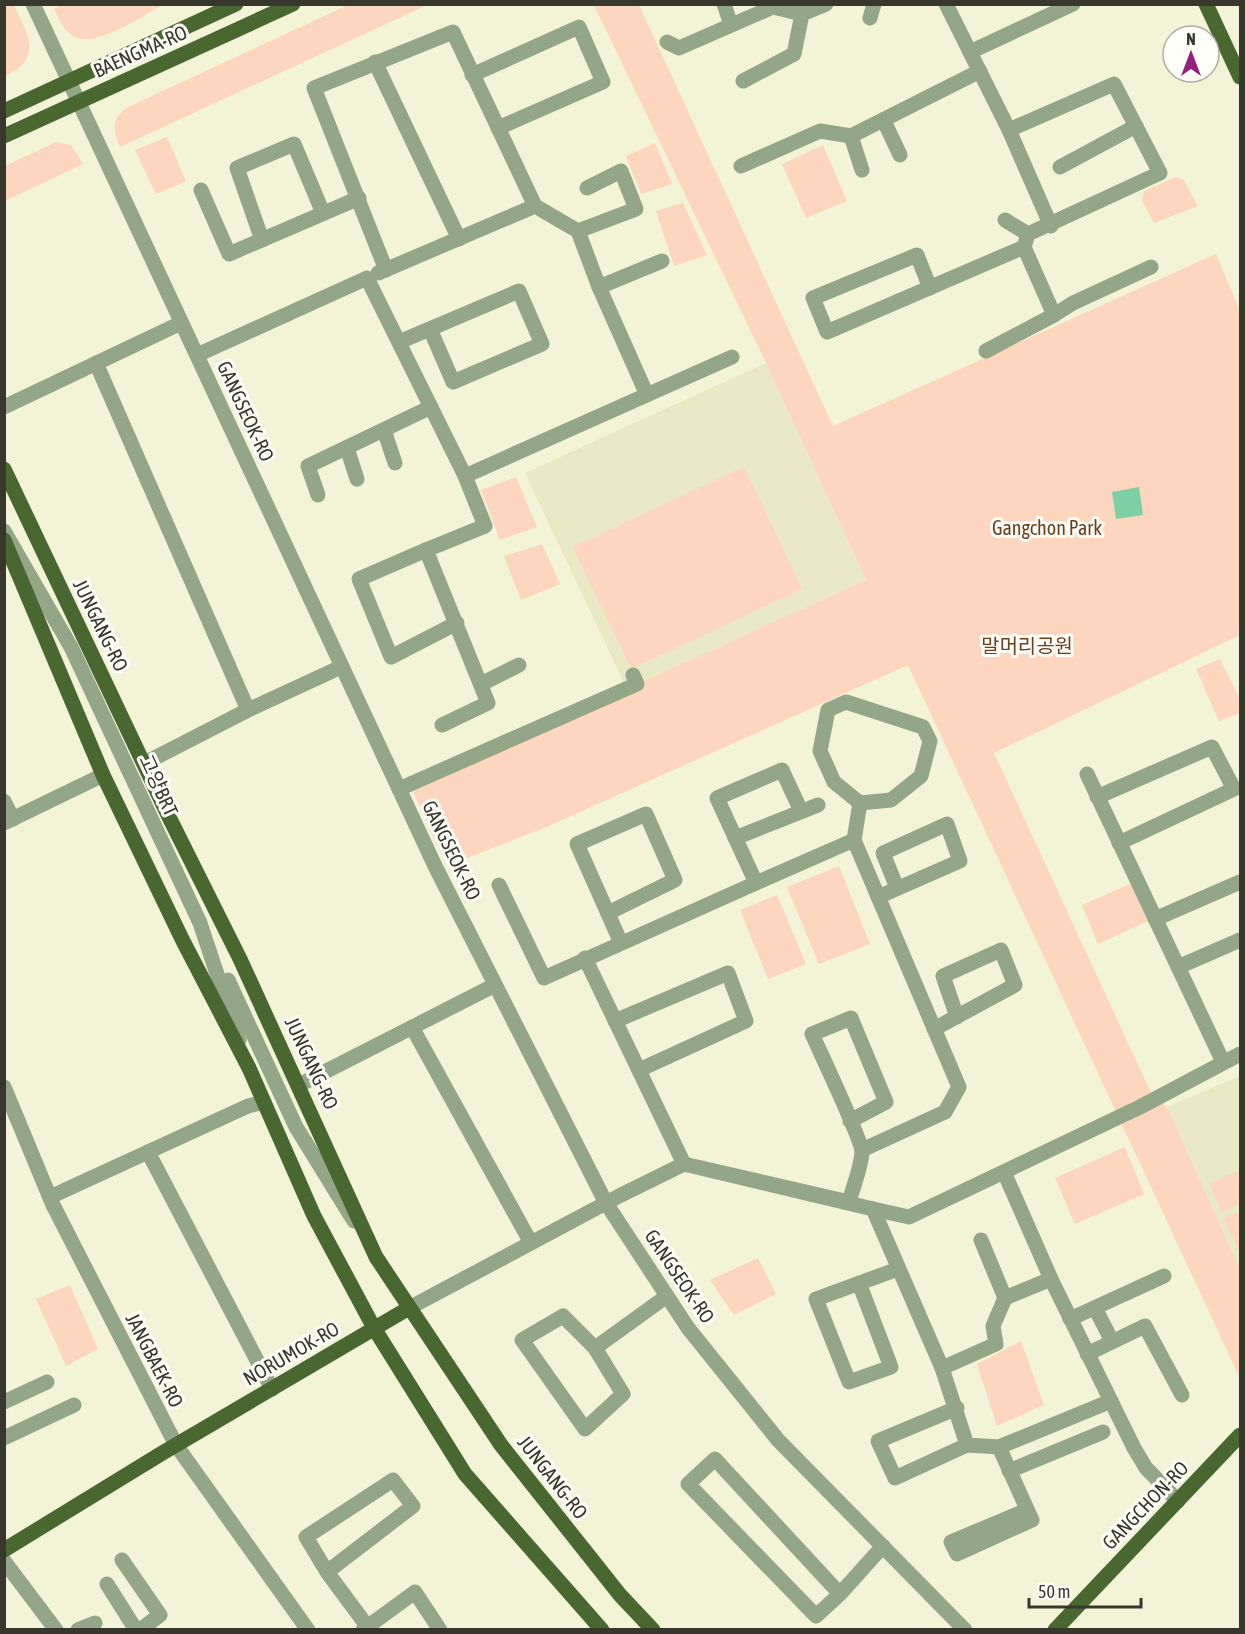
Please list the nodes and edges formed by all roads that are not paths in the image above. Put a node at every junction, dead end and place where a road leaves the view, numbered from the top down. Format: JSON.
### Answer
{"nodes":[{"id":1,"x":33,"y":4,"type":"edge"},
{"id":2,"x":236,"y":4,"type":"edge"},
{"id":3,"x":293,"y":4,"type":"edge"},
{"id":4,"x":723,"y":4,"type":"edge"},
{"id":5,"x":826,"y":4,"type":"edge"},
{"id":6,"x":1073,"y":4,"type":"edge"},
{"id":7,"x":1206,"y":4,"type":"edge"},
{"id":8,"x":951,"y":6,"type":"edge"},
{"id":9,"x":802,"y":14,"type":"junction"},
{"id":10,"x":731,"y":25,"type":"junction"},
{"id":11,"x":667,"y":42,"type":"dead end"},
{"id":12,"x":970,"y":52,"type":"junction"},
{"id":13,"x":375,"y":62,"type":"junction"},
{"id":14,"x":980,"y":70,"type":"junction"},
{"id":15,"x":472,"y":75,"type":"junction"},
{"id":16,"x":1240,"y":77,"type":"edge"},
{"id":17,"x":71,"y":81,"type":"junction"},
{"id":18,"x":743,"y":81,"type":"dead end"},
{"id":19,"x":80,"y":101,"type":"junction"},
{"id":20,"x":4,"y":111,"type":"edge"},
{"id":21,"x":884,"y":121,"type":"junction"},
{"id":22,"x":1136,"y":126,"type":"junction"},
{"id":23,"x":498,"y":128,"type":"junction"},
{"id":24,"x":1009,"y":130,"type":"junction"},
{"id":25,"x":4,"y":136,"type":"edge"},
{"id":26,"x":851,"y":136,"type":"junction"},
{"id":27,"x":900,"y":155,"type":"dead end"},
{"id":28,"x":741,"y":166,"type":"dead end"},
{"id":29,"x":1060,"y":167,"type":"dead end"},
{"id":30,"x":861,"y":170,"type":"dead end"},
{"id":31,"x":587,"y":188,"type":"dead end"},
{"id":32,"x":201,"y":189,"type":"dead end"},
{"id":33,"x":358,"y":198,"type":"junction"},
{"id":34,"x":535,"y":206,"type":"junction"},
{"id":35,"x":323,"y":213,"type":"junction"},
{"id":36,"x":1005,"y":220,"type":"dead end"},
{"id":37,"x":1050,"y":226,"type":"junction"},
{"id":38,"x":579,"y":231,"type":"junction"},
{"id":39,"x":459,"y":239,"type":"junction"},
{"id":40,"x":262,"y":240,"type":"junction"},
{"id":41,"x":1026,"y":241,"type":"junction"},
{"id":42,"x":662,"y":261,"type":"dead end"},
{"id":43,"x":1151,"y":267,"type":"dead end"},
{"id":44,"x":386,"y":270,"type":"junction"},
{"id":45,"x":368,"y":278,"type":"junction"},
{"id":46,"x":598,"y":287,"type":"junction"},
{"id":47,"x":930,"y":288,"type":"junction"},
{"id":48,"x":1054,"y":315,"type":"junction"},
{"id":49,"x":182,"y":323,"type":"junction"},
{"id":50,"x":430,"y":329,"type":"junction"},
{"id":51,"x":399,"y":342,"type":"junction"},
{"id":52,"x":986,"y":351,"type":"dead end"},
{"id":53,"x":197,"y":355,"type":"junction"},
{"id":54,"x":732,"y":357,"type":"dead end"},
{"id":55,"x":96,"y":363,"type":"junction"},
{"id":56,"x":647,"y":395,"type":"junction"},
{"id":57,"x":4,"y":407,"type":"edge"},
{"id":58,"x":431,"y":407,"type":"junction"},
{"id":59,"x":384,"y":430,"type":"junction"},
{"id":60,"x":347,"y":448,"type":"junction"},
{"id":61,"x":395,"y":463,"type":"dead end"},
{"id":62,"x":4,"y":469,"type":"edge"},
{"id":63,"x":465,"y":476,"type":"junction"},
{"id":64,"x":357,"y":479,"type":"dead end"},
{"id":65,"x":318,"y":495,"type":"dead end"},
{"id":66,"x":4,"y":531,"type":"edge"},
{"id":67,"x":4,"y":540,"type":"edge"},
{"id":68,"x":426,"y":550,"type":"junction"},
{"id":69,"x":457,"y":623,"type":"junction"},
{"id":70,"x":519,"y":665,"type":"dead end"},
{"id":71,"x":342,"y":667,"type":"junction"},
{"id":72,"x":633,"y":675,"type":"dead end"},
{"id":73,"x":481,"y":684,"type":"junction"},
{"id":74,"x":249,"y":710,"type":"junction"},
{"id":75,"x":442,"y":724,"type":"dead end"},
{"id":76,"x":145,"y":764,"type":"junction"},
{"id":77,"x":1087,"y":774,"type":"dead end"},
{"id":78,"x":103,"y":775,"type":"junction"},
{"id":79,"x":399,"y":789,"type":"junction"},
{"id":80,"x":1097,"y":797,"type":"junction"},
{"id":81,"x":4,"y":801,"type":"edge"},
{"id":82,"x":860,"y":803,"type":"junction"},
{"id":83,"x":818,"y":805,"type":"dead end"},
{"id":84,"x":801,"y":811,"type":"junction"},
{"id":85,"x":168,"y":815,"type":"junction"},
{"id":86,"x":9,"y":821,"type":"edge"},
{"id":87,"x":735,"y":838,"type":"junction"},
{"id":88,"x":854,"y":840,"type":"junction"},
{"id":89,"x":1119,"y":843,"type":"junction"},
{"id":90,"x":1240,"y":882,"type":"edge"},
{"id":91,"x":756,"y":883,"type":"junction"},
{"id":92,"x":499,"y":885,"type":"dead end"},
{"id":93,"x":897,"y":888,"type":"junction"},
{"id":94,"x":878,"y":897,"type":"junction"},
{"id":95,"x":608,"y":913,"type":"junction"},
{"id":96,"x":1155,"y":919,"type":"junction"},
{"id":97,"x":1240,"y":940,"type":"edge"},
{"id":98,"x":621,"y":943,"type":"junction"},
{"id":99,"x":585,"y":958,"type":"junction"},
{"id":100,"x":1178,"y":967,"type":"junction"},
{"id":101,"x":495,"y":985,"type":"junction"},
{"id":102,"x":957,"y":1017,"type":"junction"},
{"id":103,"x":615,"y":1021,"type":"junction"},
{"id":104,"x":412,"y":1027,"type":"junction"},
{"id":105,"x":934,"y":1029,"type":"junction"},
{"id":106,"x":1240,"y":1054,"type":"edge"},
{"id":107,"x":1223,"y":1062,"type":"junction"},
{"id":108,"x":249,"y":1068,"type":"junction"},
{"id":109,"x":639,"y":1070,"type":"junction"},
{"id":110,"x":299,"y":1085,"type":"junction"},
{"id":111,"x":4,"y":1087,"type":"edge"},
{"id":112,"x":264,"y":1102,"type":"junction"},
{"id":113,"x":850,"y":1121,"type":"junction"},
{"id":114,"x":862,"y":1150,"type":"junction"},
{"id":115,"x":148,"y":1152,"type":"junction"},
{"id":116,"x":684,"y":1164,"type":"junction"},
{"id":117,"x":1004,"y":1172,"type":"junction"},
{"id":118,"x":50,"y":1197,"type":"junction"},
{"id":119,"x":606,"y":1203,"type":"junction"},
{"id":120,"x":873,"y":1209,"type":"junction"},
{"id":121,"x":981,"y":1240,"type":"dead end"},
{"id":122,"x":531,"y":1243,"type":"junction"},
{"id":123,"x":376,"y":1257,"type":"junction"},
{"id":124,"x":898,"y":1269,"type":"junction"},
{"id":125,"x":1164,"y":1276,"type":"dead end"},
{"id":126,"x":1051,"y":1279,"type":"junction"},
{"id":127,"x":859,"y":1283,"type":"junction"},
{"id":128,"x":667,"y":1296,"type":"junction"},
{"id":129,"x":1005,"y":1298,"type":"junction"},
{"id":130,"x":409,"y":1308,"type":"junction"},
{"id":131,"x":1095,"y":1308,"type":"junction"},
{"id":132,"x":1070,"y":1319,"type":"junction"},
{"id":133,"x":374,"y":1328,"type":"junction"},
{"id":134,"x":1112,"y":1341,"type":"junction"},
{"id":135,"x":595,"y":1348,"type":"junction"},
{"id":136,"x":1087,"y":1354,"type":"junction"},
{"id":137,"x":942,"y":1368,"type":"junction"},
{"id":138,"x":47,"y":1382,"type":"dead end"},
{"id":139,"x":272,"y":1389,"type":"junction"},
{"id":140,"x":1182,"y":1395,"type":"dead end"},
{"id":141,"x":1111,"y":1401,"type":"junction"},
{"id":142,"x":4,"y":1402,"type":"edge"},
{"id":143,"x":74,"y":1405,"type":"dead end"},
{"id":144,"x":957,"y":1408,"type":"junction"},
{"id":145,"x":1103,"y":1432,"type":"dead end"},
{"id":146,"x":1240,"y":1435,"type":"edge"},
{"id":147,"x":4,"y":1438,"type":"edge"},
{"id":148,"x":176,"y":1445,"type":"junction"},
{"id":149,"x":967,"y":1445,"type":"junction"},
{"id":150,"x":999,"y":1447,"type":"junction"},
{"id":151,"x":1009,"y":1471,"type":"junction"},
{"id":152,"x":1178,"y":1501,"type":"junction"},
{"id":153,"x":1027,"y":1510,"type":"dead end"},
{"id":154,"x":883,"y":1546,"type":"junction"},
{"id":155,"x":4,"y":1550,"type":"edge"},
{"id":156,"x":122,"y":1560,"type":"dead end"},
{"id":157,"x":4,"y":1561,"type":"edge"},
{"id":158,"x":327,"y":1572,"type":"junction"},
{"id":159,"x":107,"y":1584,"type":"dead end"},
{"id":160,"x":840,"y":1594,"type":"junction"},
{"id":161,"x":95,"y":1623,"type":"dead end"},
{"id":162,"x":602,"y":1627,"type":"edge"},
{"id":163,"x":365,"y":1628,"type":"edge"},
{"id":164,"x":56,"y":1629,"type":"edge"},
{"id":165,"x":78,"y":1629,"type":"edge"},
{"id":166,"x":138,"y":1629,"type":"edge"},
{"id":167,"x":308,"y":1629,"type":"edge"},
{"id":168,"x":440,"y":1629,"type":"edge"},
{"id":169,"x":653,"y":1629,"type":"edge"},
{"id":170,"x":965,"y":1629,"type":"edge"},
{"id":171,"x":1055,"y":1629,"type":"edge"}],
"edges":[{"from":1,"to":17,"type":"street","name":"GANGSEOK-RO"},
{"from":2,"to":17,"type":"main road","name":"BAENGMA-RO"},
{"from":3,"to":19,"type":"main road","name":"BAENGMA-RO"},
{"from":4,"to":10,"type":"street"},
{"from":5,"to":9,"type":"street"},
{"from":6,"to":12,"type":"street"},
{"from":7,"to":16,"type":"main road"},
{"from":8,"to":12,"type":"street"},
{"from":9,"to":10,"type":"street"},
{"from":9,"to":18,"type":"street"},
{"from":10,"to":11,"type":"street"},
{"from":12,"to":14,"type":"street"},
{"from":13,"to":15,"type":"street"},
{"from":13,"to":33,"type":"street"},
{"from":13,"to":39,"type":"street"},
{"from":14,"to":21,"type":"street"},
{"from":14,"to":24,"type":"street"},
{"from":15,"to":23,"type":"street"},
{"from":15,"to":23,"type":"street"},
{"from":17,"to":19,"type":"street","name":"GANGSEOK-RO"},
{"from":17,"to":20,"type":"main road","name":"BAENGMA-RO"},
{"from":19,"to":25,"type":"main road","name":"BAENGMA-RO"},
{"from":19,"to":49,"type":"street","name":"GANGSEOK-RO"},
{"from":21,"to":26,"type":"street"},
{"from":21,"to":27,"type":"street"},
{"from":22,"to":24,"type":"street"},
{"from":22,"to":29,"type":"street"},
{"from":22,"to":37,"type":"street"},
{"from":23,"to":34,"type":"street"},
{"from":24,"to":37,"type":"street"},
{"from":26,"to":28,"type":"street"},
{"from":26,"to":30,"type":"street"},
{"from":31,"to":38,"type":"street"},
{"from":32,"to":40,"type":"street"},
{"from":33,"to":35,"type":"street"},
{"from":33,"to":44,"type":"street"},
{"from":34,"to":38,"type":"street"},
{"from":34,"to":39,"type":"street"},
{"from":35,"to":40,"type":"street"},
{"from":35,"to":40,"type":"street"},
{"from":36,"to":41,"type":"street"},
{"from":37,"to":41,"type":"street"},
{"from":38,"to":46,"type":"street"},
{"from":39,"to":44,"type":"street"},
{"from":41,"to":47,"type":"street"},
{"from":41,"to":48,"type":"street"},
{"from":42,"to":46,"type":"street"},
{"from":43,"to":48,"type":"street"},
{"from":44,"to":45,"type":"street"},
{"from":45,"to":51,"type":"street"},
{"from":45,"to":53,"type":"street"},
{"from":46,"to":56,"type":"street"},
{"from":47,"to":47,"type":"street"},
{"from":48,"to":52,"type":"street"},
{"from":49,"to":53,"type":"street","name":"GANGSEOK-RO"},
{"from":49,"to":55,"type":"street"},
{"from":50,"to":50,"type":"street"},
{"from":50,"to":51,"type":"street"},
{"from":51,"to":58,"type":"street"},
{"from":53,"to":71,"type":"street","name":"GANGSEOK-RO"},
{"from":54,"to":56,"type":"street"},
{"from":55,"to":57,"type":"street"},
{"from":55,"to":74,"type":"street"},
{"from":56,"to":63,"type":"street"},
{"from":58,"to":59,"type":"street"},
{"from":58,"to":63,"type":"street"},
{"from":59,"to":60,"type":"street"},
{"from":59,"to":61,"type":"street"},
{"from":60,"to":64,"type":"street"},
{"from":60,"to":65,"type":"street"},
{"from":62,"to":76,"type":"main road","name":"JUNGANG-RO"},
{"from":63,"to":68,"type":"street"},
{"from":66,"to":108,"type":"street","name":"고양BRT"},
{"from":67,"to":78,"type":"main road"},
{"from":68,"to":69,"type":"street"},
{"from":68,"to":69,"type":"street"},
{"from":69,"to":73,"type":"street"},
{"from":70,"to":73,"type":"street"},
{"from":71,"to":74,"type":"street"},
{"from":71,"to":79,"type":"street","name":"GANGSEOK-RO"},
{"from":72,"to":79,"type":"street"},
{"from":73,"to":75,"type":"street"},
{"from":74,"to":76,"type":"street"},
{"from":76,"to":85,"type":"main road","name":"JUNGANG-RO"},
{"from":77,"to":80,"type":"street"},
{"from":78,"to":86,"type":"street"},
{"from":78,"to":108,"type":"main road"},
{"from":79,"to":101,"type":"street","name":"GANGSEOK-RO"},
{"from":80,"to":89,"type":"street"},
{"from":80,"to":89,"type":"street"},
{"from":81,"to":86,"type":"street"},
{"from":82,"to":82,"type":"street"},
{"from":82,"to":88,"type":"street"},
{"from":83,"to":84,"type":"street"},
{"from":84,"to":87,"type":"street"},
{"from":84,"to":87,"type":"street"},
{"from":85,"to":110,"type":"main road","name":"JUNGANG-RO"},
{"from":85,"to":123,"type":"street","name":"고양BRT"},
{"from":87,"to":91,"type":"street"},
{"from":88,"to":91,"type":"street"},
{"from":88,"to":94,"type":"street"},
{"from":89,"to":96,"type":"street"},
{"from":90,"to":96,"type":"street"},
{"from":91,"to":98,"type":"street"},
{"from":92,"to":99,"type":"street"},
{"from":93,"to":93,"type":"street"},
{"from":93,"to":94,"type":"street"},
{"from":94,"to":105,"type":"street"},
{"from":95,"to":95,"type":"street"},
{"from":95,"to":98,"type":"street"},
{"from":96,"to":100,"type":"street"},
{"from":97,"to":100,"type":"street"},
{"from":98,"to":99,"type":"street"},
{"from":99,"to":103,"type":"street"},
{"from":100,"to":107,"type":"street"},
{"from":101,"to":104,"type":"street"},
{"from":101,"to":119,"type":"street","name":"GANGSEOK-RO"},
{"from":102,"to":102,"type":"street"},
{"from":102,"to":105,"type":"street"},
{"from":103,"to":109,"type":"street"},
{"from":103,"to":109,"type":"street"},
{"from":104,"to":110,"type":"street"},
{"from":104,"to":122,"type":"street"},
{"from":105,"to":114,"type":"street"},
{"from":106,"to":107,"type":"street"},
{"from":107,"to":117,"type":"street"},
{"from":108,"to":112,"type":"main road"},
{"from":109,"to":116,"type":"street"},
{"from":110,"to":123,"type":"main road","name":"JUNGANG-RO"},
{"from":111,"to":118,"type":"street","name":"JANGBAEK-RO"},
{"from":112,"to":115,"type":"street"},
{"from":112,"to":133,"type":"main road"},
{"from":113,"to":113,"type":"street"},
{"from":113,"to":114,"type":"street"},
{"from":114,"to":116,"type":"street"},
{"from":115,"to":118,"type":"street"},
{"from":115,"to":139,"type":"street"},
{"from":116,"to":119,"type":"street","name":"NORUMOK-RO"},
{"from":116,"to":120,"type":"street"},
{"from":117,"to":120,"type":"street"},
{"from":117,"to":126,"type":"street"},
{"from":118,"to":148,"type":"street","name":"JANGBAEK-RO"},
{"from":119,"to":122,"type":"street","name":"NORUMOK-RO"},
{"from":119,"to":128,"type":"street","name":"GANGSEOK-RO"},
{"from":120,"to":124,"type":"street"},
{"from":121,"to":129,"type":"street"},
{"from":122,"to":130,"type":"street","name":"NORUMOK-RO"},
{"from":123,"to":130,"type":"main road","name":"JUNGANG-RO"},
{"from":124,"to":127,"type":"street"},
{"from":124,"to":137,"type":"street"},
{"from":125,"to":131,"type":"street"},
{"from":126,"to":129,"type":"street"},
{"from":126,"to":132,"type":"street"},
{"from":127,"to":127,"type":"street"},
{"from":128,"to":135,"type":"street"},
{"from":128,"to":154,"type":"street","name":"GANGSEOK-RO"},
{"from":129,"to":137,"type":"street"},
{"from":130,"to":133,"type":"main road","name":"NORUMOK-RO"},
{"from":130,"to":169,"type":"main road","name":"JUNGANG-RO"},
{"from":131,"to":132,"type":"street"},
{"from":131,"to":134,"type":"street"},
{"from":132,"to":136,"type":"street"},
{"from":133,"to":139,"type":"main road","name":"NORUMOK-RO"},
{"from":133,"to":162,"type":"main road"},
{"from":134,"to":136,"type":"street"},
{"from":134,"to":140,"type":"street"},
{"from":135,"to":135,"type":"street"},
{"from":136,"to":141,"type":"street"},
{"from":137,"to":144,"type":"street"},
{"from":138,"to":142,"type":"street"},
{"from":139,"to":148,"type":"main road","name":"NORUMOK-RO"},
{"from":141,"to":150,"type":"street"},
{"from":141,"to":152,"type":"street"},
{"from":143,"to":147,"type":"street"},
{"from":144,"to":149,"type":"street"},
{"from":144,"to":149,"type":"street"},
{"from":145,"to":151,"type":"street"},
{"from":146,"to":152,"type":"main road","name":"GANGCHON-RO"},
{"from":148,"to":155,"type":"main road","name":"NORUMOK-RO"},
{"from":148,"to":167,"type":"street","name":"JANGBAEK-RO"},
{"from":149,"to":150,"type":"street"},
{"from":150,"to":151,"type":"street"},
{"from":151,"to":153,"type":"street"},
{"from":152,"to":171,"type":"main road","name":"GANGCHON-RO"},
{"from":154,"to":160,"type":"street"},
{"from":154,"to":170,"type":"street","name":"GANGSEOK-RO"},
{"from":156,"to":166,"type":"street"},
{"from":157,"to":164,"type":"street"},
{"from":158,"to":158,"type":"street"},
{"from":158,"to":163,"type":"street"},
{"from":159,"to":166,"type":"street"},
{"from":160,"to":160,"type":"street"},
{"from":161,"to":165,"type":"street"},
{"from":163,"to":168,"type":"street"}]}
